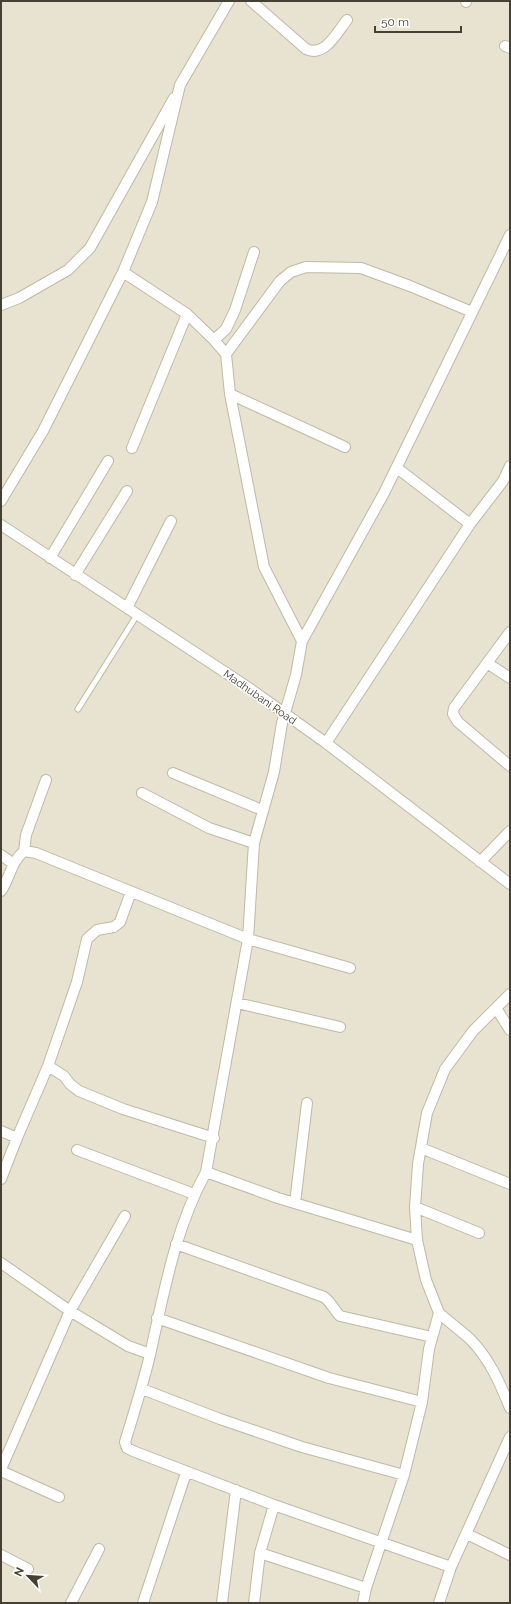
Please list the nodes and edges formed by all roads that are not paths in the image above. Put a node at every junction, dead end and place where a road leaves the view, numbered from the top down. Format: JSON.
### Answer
{"nodes":[{"id":1,"x":229,"y":1,"type":"edge"},
{"id":2,"x":251,"y":1,"type":"edge"},
{"id":3,"x":347,"y":20,"type":"dead end"},
{"id":4,"x":180,"y":85,"type":"junction"},
{"id":5,"x":510,"y":235,"type":"edge"},
{"id":6,"x":254,"y":252,"type":"dead end"},
{"id":7,"x":122,"y":272,"type":"junction"},
{"id":8,"x":1,"y":305,"type":"edge"},
{"id":9,"x":472,"y":312,"type":"junction"},
{"id":10,"x":187,"y":314,"type":"junction"},
{"id":11,"x":214,"y":340,"type":"junction"},
{"id":12,"x":226,"y":354,"type":"junction"},
{"id":13,"x":230,"y":394,"type":"junction"},
{"id":14,"x":345,"y":447,"type":"dead end"},
{"id":15,"x":132,"y":448,"type":"dead end"},
{"id":16,"x":108,"y":461,"type":"dead end"},
{"id":17,"x":510,"y":466,"type":"edge"},
{"id":18,"x":397,"y":468,"type":"junction"},
{"id":19,"x":127,"y":491,"type":"dead end"},
{"id":20,"x":1,"y":501,"type":"edge"},
{"id":21,"x":171,"y":521,"type":"dead end"},
{"id":22,"x":470,"y":524,"type":"junction"},
{"id":23,"x":1,"y":525,"type":"edge"},
{"id":24,"x":50,"y":558,"type":"junction"},
{"id":25,"x":75,"y":575,"type":"junction"},
{"id":26,"x":127,"y":608,"type":"junction"},
{"id":27,"x":137,"y":615,"type":"junction"},
{"id":28,"x":510,"y":632,"type":"edge"},
{"id":29,"x":302,"y":641,"type":"junction"},
{"id":30,"x":487,"y":663,"type":"junction"},
{"id":31,"x":510,"y":678,"type":"edge"},
{"id":32,"x":78,"y":709,"type":"dead end"},
{"id":33,"x":285,"y":714,"type":"junction"},
{"id":34,"x":326,"y":744,"type":"junction"},
{"id":35,"x":510,"y":766,"type":"edge"},
{"id":36,"x":173,"y":773,"type":"dead end"},
{"id":37,"x":46,"y":780,"type":"dead end"},
{"id":38,"x":142,"y":794,"type":"dead end"},
{"id":39,"x":262,"y":810,"type":"junction"},
{"id":40,"x":510,"y":831,"type":"edge"},
{"id":41,"x":254,"y":843,"type":"junction"},
{"id":42,"x":24,"y":851,"type":"junction"},
{"id":43,"x":1,"y":855,"type":"edge"},
{"id":44,"x":480,"y":862,"type":"junction"},
{"id":45,"x":14,"y":864,"type":"junction"},
{"id":46,"x":510,"y":884,"type":"edge"},
{"id":47,"x":1,"y":892,"type":"edge"},
{"id":48,"x":131,"y":892,"type":"junction"},
{"id":49,"x":248,"y":940,"type":"junction"},
{"id":50,"x":350,"y":968,"type":"dead end"},
{"id":51,"x":510,"y":994,"type":"edge"},
{"id":52,"x":237,"y":1003,"type":"junction"},
{"id":53,"x":496,"y":1008,"type":"junction"},
{"id":54,"x":340,"y":1027,"type":"dead end"},
{"id":55,"x":510,"y":1030,"type":"edge"},
{"id":56,"x":48,"y":1066,"type":"junction"},
{"id":57,"x":307,"y":1103,"type":"dead end"},
{"id":58,"x":1,"y":1131,"type":"edge"},
{"id":59,"x":17,"y":1138,"type":"junction"},
{"id":60,"x":214,"y":1138,"type":"junction"},
{"id":61,"x":421,"y":1148,"type":"junction"},
{"id":62,"x":77,"y":1150,"type":"dead end"},
{"id":63,"x":206,"y":1172,"type":"junction"},
{"id":64,"x":1,"y":1179,"type":"edge"},
{"id":65,"x":510,"y":1184,"type":"edge"},
{"id":66,"x":194,"y":1194,"type":"junction"},
{"id":67,"x":295,"y":1203,"type":"junction"},
{"id":68,"x":415,"y":1207,"type":"junction"},
{"id":69,"x":125,"y":1216,"type":"dead end"},
{"id":70,"x":479,"y":1233,"type":"dead end"},
{"id":71,"x":417,"y":1240,"type":"junction"},
{"id":72,"x":176,"y":1244,"type":"junction"},
{"id":73,"x":1,"y":1263,"type":"edge"},
{"id":74,"x":70,"y":1310,"type":"junction"},
{"id":75,"x":439,"y":1313,"type":"junction"},
{"id":76,"x":157,"y":1318,"type":"junction"},
{"id":77,"x":432,"y":1337,"type":"junction"},
{"id":78,"x":150,"y":1354,"type":"junction"},
{"id":79,"x":142,"y":1389,"type":"junction"},
{"id":80,"x":422,"y":1402,"type":"junction"},
{"id":81,"x":510,"y":1408,"type":"edge"},
{"id":82,"x":510,"y":1437,"type":"edge"},
{"id":83,"x":1,"y":1470,"type":"edge"},
{"id":84,"x":186,"y":1473,"type":"junction"},
{"id":85,"x":404,"y":1475,"type":"junction"},
{"id":86,"x":236,"y":1490,"type":"junction"},
{"id":87,"x":59,"y":1497,"type":"dead end"},
{"id":88,"x":274,"y":1505,"type":"junction"},
{"id":89,"x":466,"y":1534,"type":"junction"},
{"id":90,"x":382,"y":1544,"type":"junction"},
{"id":91,"x":99,"y":1549,"type":"dead end"},
{"id":92,"x":260,"y":1554,"type":"junction"},
{"id":93,"x":1,"y":1555,"type":"edge"},
{"id":94,"x":510,"y":1555,"type":"edge"},
{"id":95,"x":451,"y":1567,"type":"junction"},
{"id":96,"x":28,"y":1569,"type":"dead end"},
{"id":97,"x":366,"y":1588,"type":"junction"},
{"id":98,"x":71,"y":1603,"type":"edge"},
{"id":99,"x":143,"y":1603,"type":"edge"},
{"id":100,"x":222,"y":1603,"type":"edge"},
{"id":101,"x":254,"y":1603,"type":"edge"},
{"id":102,"x":363,"y":1603,"type":"edge"},
{"id":103,"x":439,"y":1603,"type":"edge"}],
"edges":[{"from":1,"to":4,"type":"street"},
{"from":2,"to":3,"type":"street"},
{"from":4,"to":7,"type":"street"},
{"from":4,"to":8,"type":"street"},
{"from":5,"to":9,"type":"street"},
{"from":6,"to":11,"type":"street"},
{"from":7,"to":10,"type":"street"},
{"from":7,"to":20,"type":"street"},
{"from":9,"to":12,"type":"street"},
{"from":9,"to":18,"type":"street"},
{"from":10,"to":11,"type":"street"},
{"from":10,"to":15,"type":"street"},
{"from":11,"to":12,"type":"street"},
{"from":12,"to":13,"type":"street"},
{"from":13,"to":14,"type":"street"},
{"from":13,"to":29,"type":"street"},
{"from":16,"to":24,"type":"street"},
{"from":17,"to":22,"type":"street"},
{"from":18,"to":22,"type":"street"},
{"from":18,"to":29,"type":"street"},
{"from":19,"to":25,"type":"street"},
{"from":21,"to":26,"type":"street"},
{"from":22,"to":34,"type":"street"},
{"from":23,"to":24,"type":"street","name":"Madhubani Road"},
{"from":24,"to":25,"type":"street","name":"Madhubani Road"},
{"from":25,"to":26,"type":"street","name":"Madhubani Road"},
{"from":26,"to":27,"type":"street","name":"Madhubani Road"},
{"from":27,"to":32,"type":"lane"},
{"from":27,"to":33,"type":"street","name":"Madhubani Road"},
{"from":28,"to":30,"type":"street"},
{"from":29,"to":33,"type":"street"},
{"from":30,"to":31,"type":"street"},
{"from":30,"to":35,"type":"street"},
{"from":33,"to":34,"type":"street","name":"Madhubani Road"},
{"from":33,"to":39,"type":"street"},
{"from":34,"to":44,"type":"street","name":"Madhubani Road"},
{"from":36,"to":39,"type":"street"},
{"from":37,"to":42,"type":"street"},
{"from":38,"to":41,"type":"street"},
{"from":39,"to":41,"type":"street"},
{"from":40,"to":44,"type":"street"},
{"from":41,"to":49,"type":"street"},
{"from":42,"to":45,"type":"street"},
{"from":42,"to":48,"type":"street"},
{"from":43,"to":45,"type":"street"},
{"from":44,"to":46,"type":"street","name":"Madhubani Road"},
{"from":45,"to":47,"type":"street"},
{"from":48,"to":49,"type":"street"},
{"from":48,"to":56,"type":"street"},
{"from":49,"to":50,"type":"street"},
{"from":49,"to":52,"type":"street"},
{"from":51,"to":53,"type":"street"},
{"from":52,"to":54,"type":"street"},
{"from":52,"to":60,"type":"street"},
{"from":53,"to":55,"type":"street"},
{"from":53,"to":61,"type":"street"},
{"from":56,"to":59,"type":"street"},
{"from":56,"to":60,"type":"street"},
{"from":57,"to":67,"type":"street"},
{"from":58,"to":59,"type":"street"},
{"from":59,"to":64,"type":"street"},
{"from":60,"to":63,"type":"street"},
{"from":61,"to":65,"type":"street"},
{"from":61,"to":68,"type":"street"},
{"from":62,"to":66,"type":"street"},
{"from":63,"to":66,"type":"street"},
{"from":63,"to":67,"type":"street"},
{"from":66,"to":72,"type":"street"},
{"from":67,"to":71,"type":"street"},
{"from":68,"to":70,"type":"street"},
{"from":68,"to":71,"type":"street"},
{"from":69,"to":74,"type":"street"},
{"from":71,"to":75,"type":"street"},
{"from":72,"to":76,"type":"street"},
{"from":72,"to":77,"type":"street"},
{"from":73,"to":74,"type":"street"},
{"from":74,"to":78,"type":"street"},
{"from":74,"to":83,"type":"street"},
{"from":75,"to":77,"type":"street"},
{"from":75,"to":81,"type":"street"},
{"from":76,"to":78,"type":"street"},
{"from":76,"to":80,"type":"street"},
{"from":77,"to":80,"type":"street"},
{"from":78,"to":79,"type":"street"},
{"from":79,"to":84,"type":"street"},
{"from":79,"to":85,"type":"street"},
{"from":80,"to":85,"type":"street"},
{"from":82,"to":89,"type":"street"},
{"from":83,"to":87,"type":"street"},
{"from":84,"to":86,"type":"street"},
{"from":84,"to":99,"type":"street"},
{"from":85,"to":90,"type":"street"},
{"from":86,"to":88,"type":"street"},
{"from":86,"to":100,"type":"street"},
{"from":88,"to":90,"type":"street"},
{"from":88,"to":92,"type":"street"},
{"from":89,"to":94,"type":"street"},
{"from":89,"to":95,"type":"street"},
{"from":90,"to":95,"type":"street"},
{"from":90,"to":97,"type":"street"},
{"from":91,"to":98,"type":"street"},
{"from":92,"to":97,"type":"street"},
{"from":92,"to":101,"type":"street"},
{"from":93,"to":96,"type":"street"},
{"from":95,"to":103,"type":"street"},
{"from":97,"to":102,"type":"street"}]}
